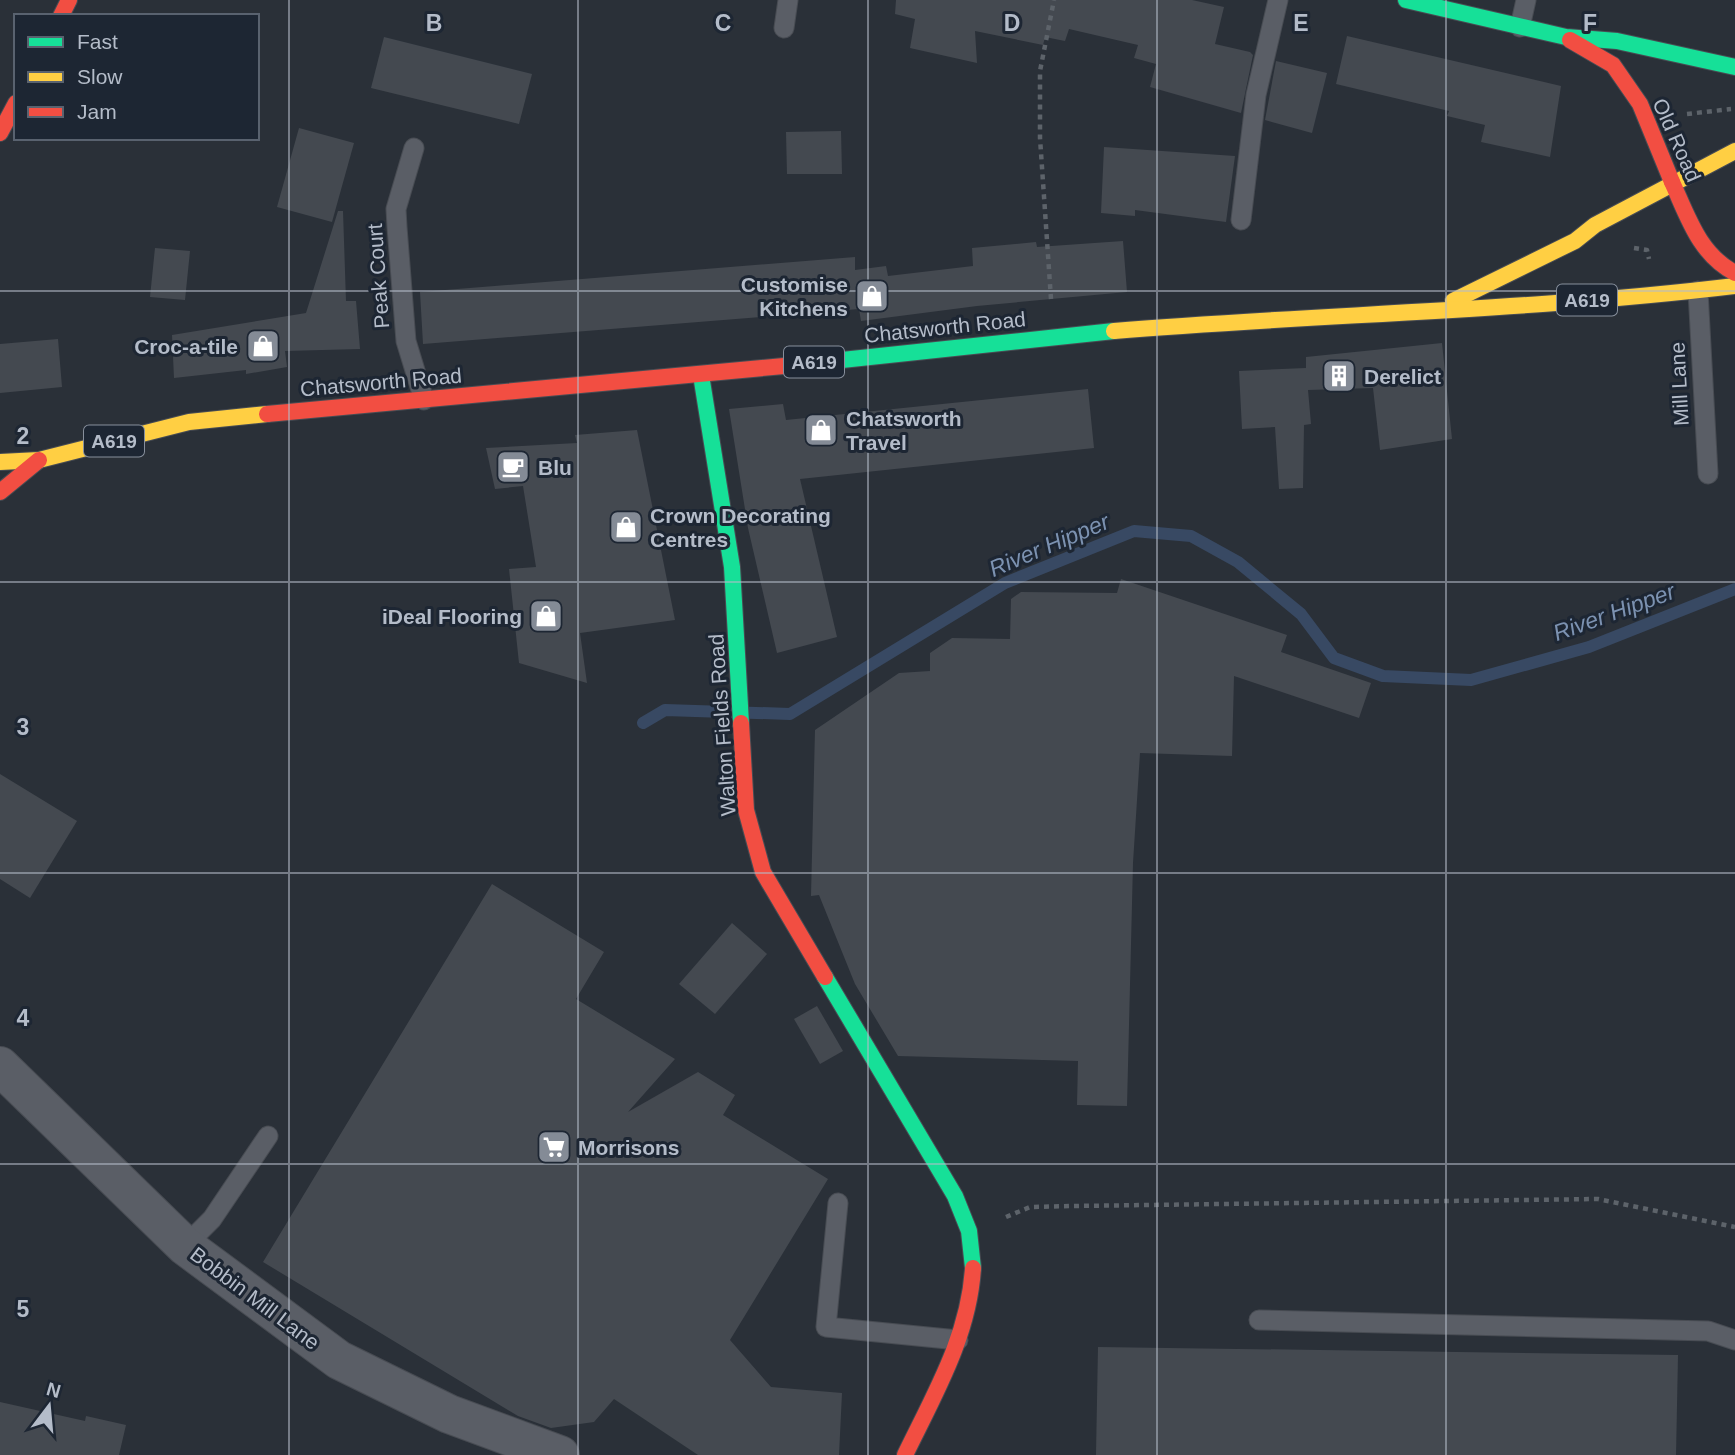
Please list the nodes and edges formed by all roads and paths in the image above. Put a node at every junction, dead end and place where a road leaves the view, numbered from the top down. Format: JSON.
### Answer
{"nodes":[{"id":1,"x":788,"y":0,"type":"edge"},
{"id":2,"x":1054,"y":0,"type":"edge"},
{"id":3,"x":1278,"y":0,"type":"edge"},
{"id":4,"x":1406,"y":0,"type":"edge"},
{"id":5,"x":1526,"y":0,"type":"edge"},
{"id":6,"x":1451,"y":5,"type":"edge"},
{"id":7,"x":1520,"y":27,"type":"junction"},
{"id":8,"x":784,"y":28,"type":"dead end"},
{"id":9,"x":1566,"y":37,"type":"junction"},
{"id":10,"x":1735,"y":67,"type":"edge"},
{"id":11,"x":14,"y":107,"type":"edge"},
{"id":12,"x":1735,"y":109,"type":"edge"},
{"id":13,"x":1647,"y":122,"type":"junction"},
{"id":14,"x":0,"y":133,"type":"edge"},
{"id":15,"x":414,"y":148,"type":"dead end"},
{"id":16,"x":1735,"y":151,"type":"edge"},
{"id":17,"x":1672,"y":182,"type":"junction"},
{"id":18,"x":1241,"y":220,"type":"dead end"},
{"id":19,"x":1735,"y":274,"type":"edge"},
{"id":20,"x":1735,"y":286,"type":"edge"},
{"id":21,"x":1698,"y":291,"type":"junction"},
{"id":22,"x":1439,"y":309,"type":"junction"},
{"id":23,"x":1055,"y":336,"type":"junction"},
{"id":24,"x":701,"y":375,"type":"junction"},
{"id":25,"x":424,"y":400,"type":"junction"},
{"id":26,"x":39,"y":460,"type":"junction"},
{"id":27,"x":0,"y":462,"type":"edge"},
{"id":28,"x":1707,"y":474,"type":"dead end"},
{"id":29,"x":0,"y":492,"type":"edge"},
{"id":30,"x":0,"y":1066,"type":"edge"},
{"id":31,"x":268,"y":1136,"type":"dead end"},
{"id":32,"x":838,"y":1203,"type":"dead end"},
{"id":33,"x":1735,"y":1227,"type":"edge"},
{"id":34,"x":969,"y":1232,"type":"junction"},
{"id":35,"x":185,"y":1246,"type":"junction"},
{"id":36,"x":1258,"y":1320,"type":"dead end"},
{"id":37,"x":958,"y":1340,"type":"junction"},
{"id":38,"x":1735,"y":1340,"type":"edge"},
{"id":39,"x":560,"y":1455,"type":"edge"},
{"id":40,"x":905,"y":1455,"type":"edge"}],
"edges":[{"from":1,"to":8,"type":"lane"},
{"from":2,"to":23,"type":"path"},
{"from":3,"to":18,"type":"lane"},
{"from":4,"to":6,"type":"main road","name":"Old Road"},
{"from":5,"to":7,"type":"lane"},
{"from":6,"to":7,"type":"main road","name":"Old Road"},
{"from":7,"to":9,"type":"main road","name":"Old Road"},
{"from":9,"to":10,"type":"main road","name":"Old Road"},
{"from":9,"to":13,"type":"main road","name":"Old Road"},
{"from":11,"to":14,"type":"main road"},
{"from":12,"to":13,"type":"path"},
{"from":13,"to":17,"type":"main road","name":"Old Road"},
{"from":15,"to":25,"type":"lane","name":"Peak Court"},
{"from":16,"to":17,"type":"main road","number":"A619"},
{"from":17,"to":19,"type":"main road","name":"Old Road"},
{"from":17,"to":22,"type":"main road","number":"A619"},
{"from":20,"to":21,"type":"main road","name":"Chatsworth Road","number":"A619"},
{"from":21,"to":22,"type":"main road","name":"Chatsworth Road","number":"A619"},
{"from":21,"to":28,"type":"lane","name":"Mill Lane"},
{"from":22,"to":23,"type":"main road","name":"Chatsworth Road","number":"A619"},
{"from":23,"to":24,"type":"main road","name":"Chatsworth Road","number":"A619"},
{"from":24,"to":25,"type":"main road","name":"Chatsworth Road","number":"A619"},
{"from":24,"to":34,"type":"main road","name":"Walton Fields Road"},
{"from":25,"to":26,"type":"main road","name":"Chatsworth Road","number":"A619"},
{"from":26,"to":27,"type":"main road","name":"Chatsworth Road"},
{"from":26,"to":29,"type":"main road","name":"Chatsworth Road"},
{"from":30,"to":35,"type":"street","name":"Bobbin Mill Lane"},
{"from":31,"to":35,"type":"lane"},
{"from":32,"to":37,"type":"lane"},
{"from":33,"to":34,"type":"path"},
{"from":34,"to":37,"type":"main road","name":"Walton Fields Road"},
{"from":35,"to":39,"type":"street","name":"Bobbin Mill Lane"},
{"from":36,"to":38,"type":"lane"},
{"from":37,"to":40,"type":"main road","name":"Walton Fields Road"}]}
